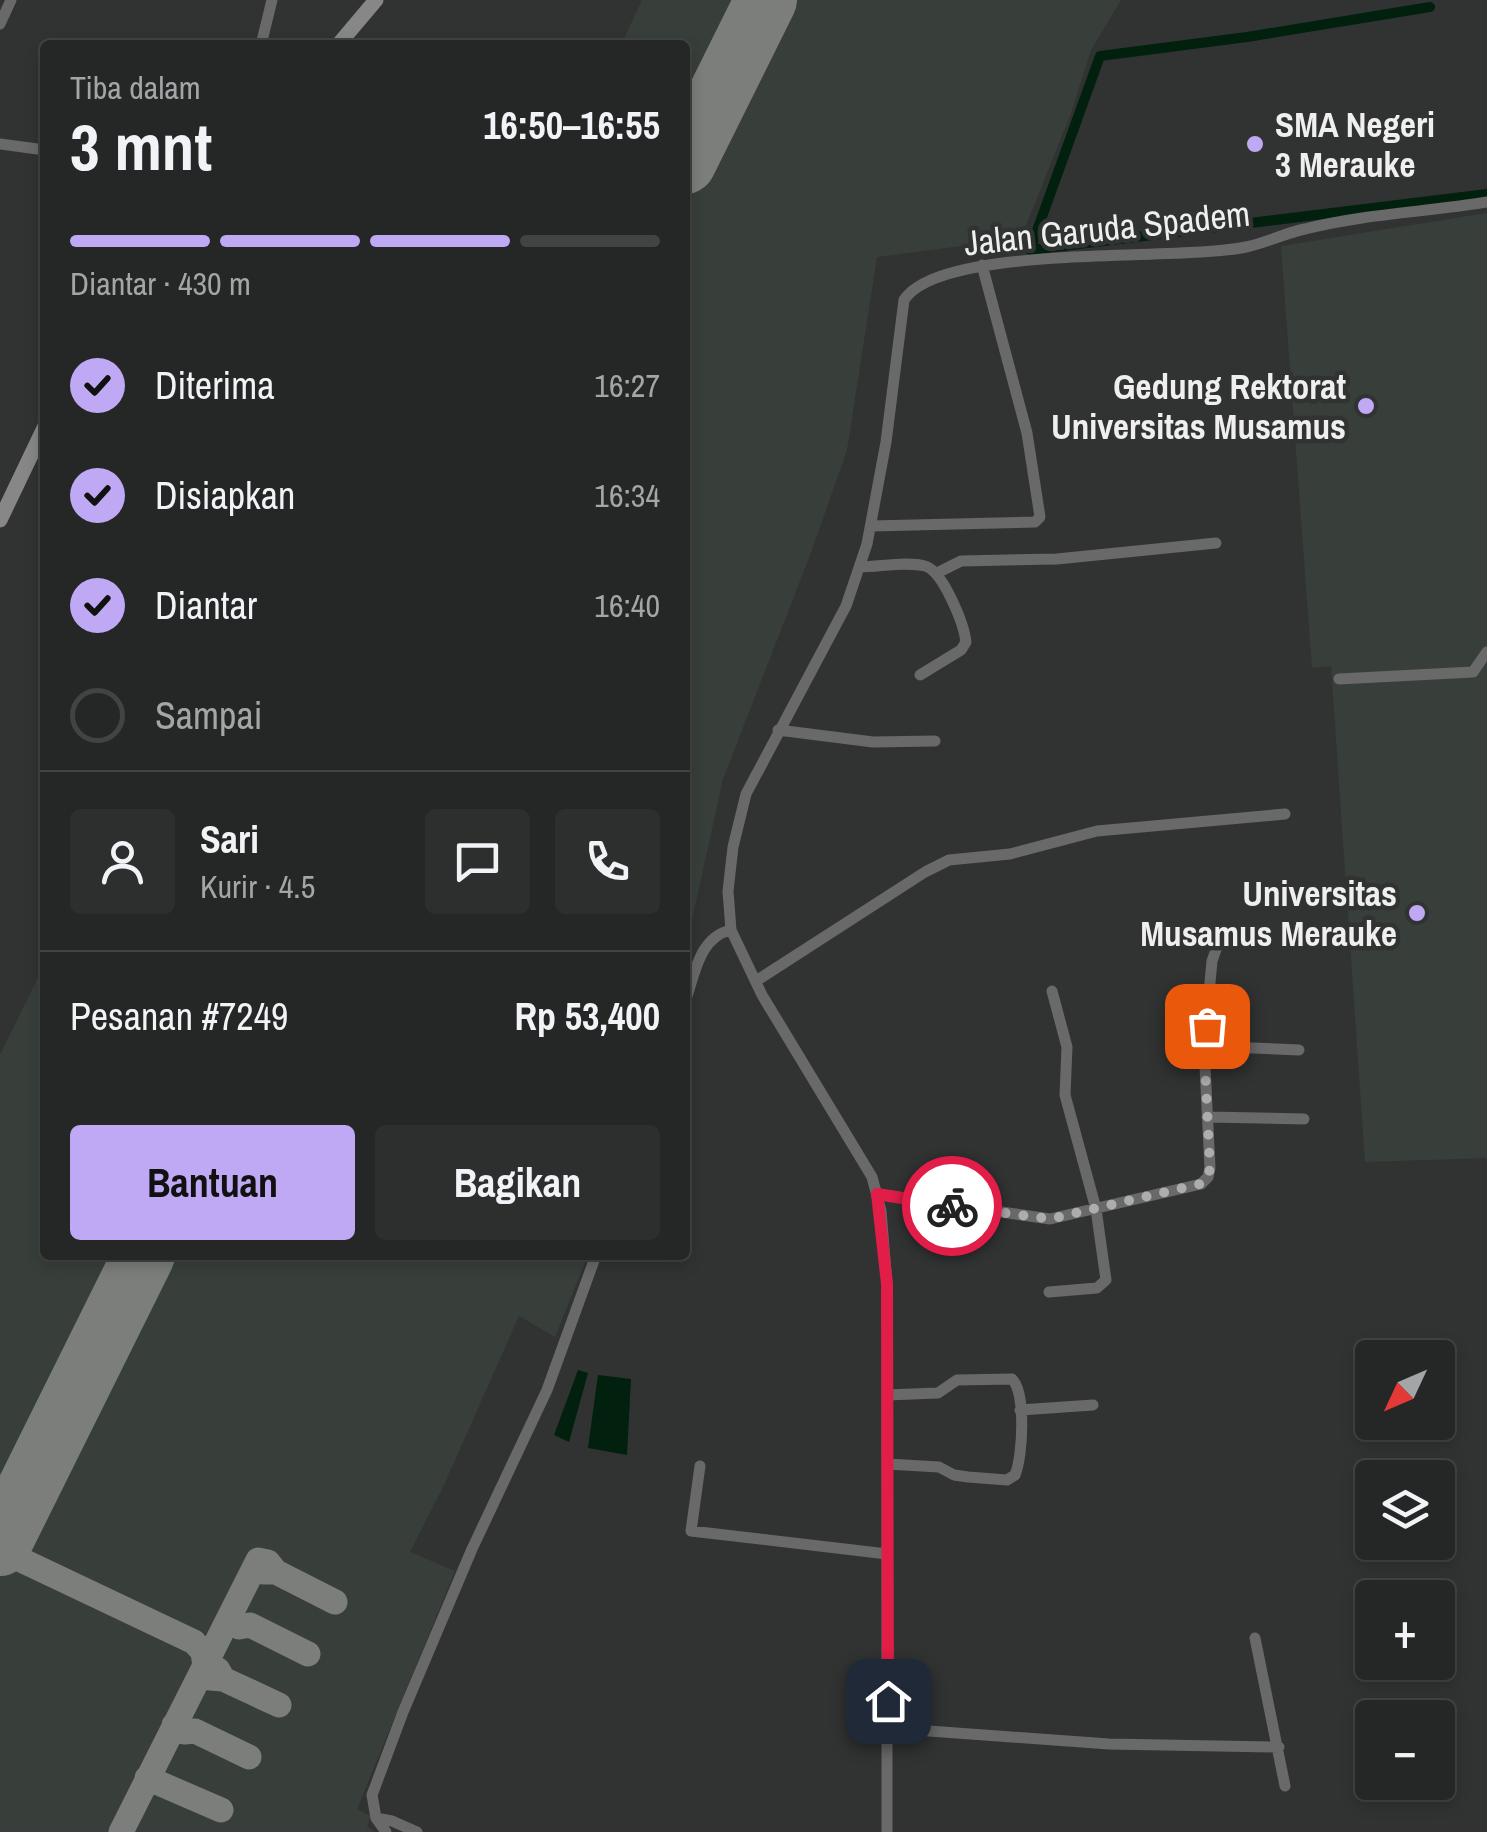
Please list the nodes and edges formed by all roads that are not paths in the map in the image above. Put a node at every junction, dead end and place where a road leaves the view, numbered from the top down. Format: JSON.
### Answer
{"nodes":[{"id":1,"x":11,"y":0,"type":"edge"},
{"id":2,"x":272,"y":0,"type":"edge"},
{"id":3,"x":376,"y":0,"type":"edge"},
{"id":4,"x":0,"y":24,"type":"edge"},
{"id":5,"x":262,"y":40,"type":"edge"},
{"id":6,"x":342,"y":40,"type":"edge"},
{"id":7,"x":0,"y":144,"type":"edge"},
{"id":8,"x":40,"y":149,"type":"edge"},
{"id":9,"x":1487,"y":202,"type":"edge"},
{"id":10,"x":982,"y":265,"type":"junction"},
{"id":11,"x":40,"y":436,"type":"edge"},
{"id":12,"x":0,"y":520,"type":"edge"},
{"id":13,"x":872,"y":526,"type":"junction"},
{"id":14,"x":1216,"y":543,"type":"dead end"},
{"id":15,"x":860,"y":567,"type":"junction"},
{"id":16,"x":937,"y":574,"type":"junction"},
{"id":17,"x":1487,"y":652,"type":"edge"},
{"id":18,"x":920,"y":675,"type":"dead end"},
{"id":19,"x":1340,"y":679,"type":"dead end"},
{"id":20,"x":778,"y":730,"type":"junction"},
{"id":21,"x":935,"y":742,"type":"dead end"},
{"id":22,"x":1285,"y":814,"type":"dead end"},
{"id":23,"x":731,"y":930,"type":"junction"},
{"id":24,"x":1218,"y":944,"type":"dead end"},
{"id":25,"x":756,"y":981,"type":"junction"},
{"id":26,"x":690,"y":988,"type":"edge"},
{"id":27,"x":1052,"y":991,"type":"dead end"},
{"id":28,"x":1204,"y":1046,"type":"junction"},
{"id":29,"x":1299,"y":1050,"type":"dead end"},
{"id":30,"x":1208,"y":1117,"type":"junction"},
{"id":31,"x":1304,"y":1119,"type":"dead end"},
{"id":32,"x":877,"y":1194,"type":"junction"},
{"id":33,"x":1096,"y":1210,"type":"junction"},
{"id":34,"x":594,"y":1260,"type":"edge"},
{"id":35,"x":1049,"y":1292,"type":"dead end"},
{"id":36,"x":887,"y":1395,"type":"junction"},
{"id":37,"x":1093,"y":1404,"type":"dead end"},
{"id":38,"x":1020,"y":1410,"type":"junction"},
{"id":39,"x":887,"y":1464,"type":"junction"},
{"id":40,"x":700,"y":1466,"type":"dead end"},
{"id":41,"x":887,"y":1554,"type":"junction"},
{"id":42,"x":1254,"y":1638,"type":"dead end"},
{"id":43,"x":888,"y":1728,"type":"junction"},
{"id":44,"x":1279,"y":1747,"type":"junction"},
{"id":45,"x":1285,"y":1786,"type":"dead end"},
{"id":46,"x":382,"y":1826,"type":"edge"},
{"id":47,"x":417,"y":1832,"type":"edge"},
{"id":48,"x":886,"y":1832,"type":"edge"}],
"edges":[{"from":1,"to":4,"type":"street"},
{"from":2,"to":5,"type":"street"},
{"from":3,"to":6,"type":"street"},
{"from":7,"to":8,"type":"street"},
{"from":9,"to":10,"type":"street","name":"Jalan Garuda Spadem"},
{"from":10,"to":13,"type":"street","name":"Jalan Garuda Spadem"},
{"from":10,"to":13,"type":"street"},
{"from":11,"to":12,"type":"street"},
{"from":13,"to":15,"type":"street","name":"Jalan Garuda Spadem"},
{"from":14,"to":16,"type":"street"},
{"from":15,"to":16,"type":"street"},
{"from":15,"to":20,"type":"street","name":"Jalan Garuda Spadem"},
{"from":16,"to":18,"type":"street"},
{"from":17,"to":19,"type":"street"},
{"from":20,"to":21,"type":"street"},
{"from":20,"to":23,"type":"street","name":"Jalan Garuda Spadem"},
{"from":22,"to":25,"type":"street"},
{"from":23,"to":25,"type":"street","name":"Jalan Garuda Spadem"},
{"from":23,"to":26,"type":"street"},
{"from":24,"to":28,"type":"street"},
{"from":25,"to":32,"type":"street","name":"Jalan Garuda Spadem"},
{"from":27,"to":33,"type":"street"},
{"from":28,"to":29,"type":"street"},
{"from":28,"to":30,"type":"street"},
{"from":30,"to":31,"type":"street"},
{"from":30,"to":33,"type":"street"},
{"from":32,"to":33,"type":"street"},
{"from":32,"to":36,"type":"street","name":"Jalan Garuda Spadem"},
{"from":33,"to":35,"type":"street"},
{"from":34,"to":46,"type":"street"},
{"from":36,"to":38,"type":"street"},
{"from":36,"to":39,"type":"street","name":"Jalan Garuda Spadem"},
{"from":37,"to":38,"type":"street"},
{"from":38,"to":39,"type":"street"},
{"from":39,"to":41,"type":"street","name":"Jalan Garuda Spadem"},
{"from":40,"to":41,"type":"street"},
{"from":41,"to":43,"type":"street","name":"Jalan Garuda Spadem"},
{"from":42,"to":44,"type":"street"},
{"from":43,"to":44,"type":"street"},
{"from":43,"to":48,"type":"street","name":"Jalan Garuda Spadem"},
{"from":44,"to":45,"type":"street"},
{"from":46,"to":47,"type":"street"}]}
